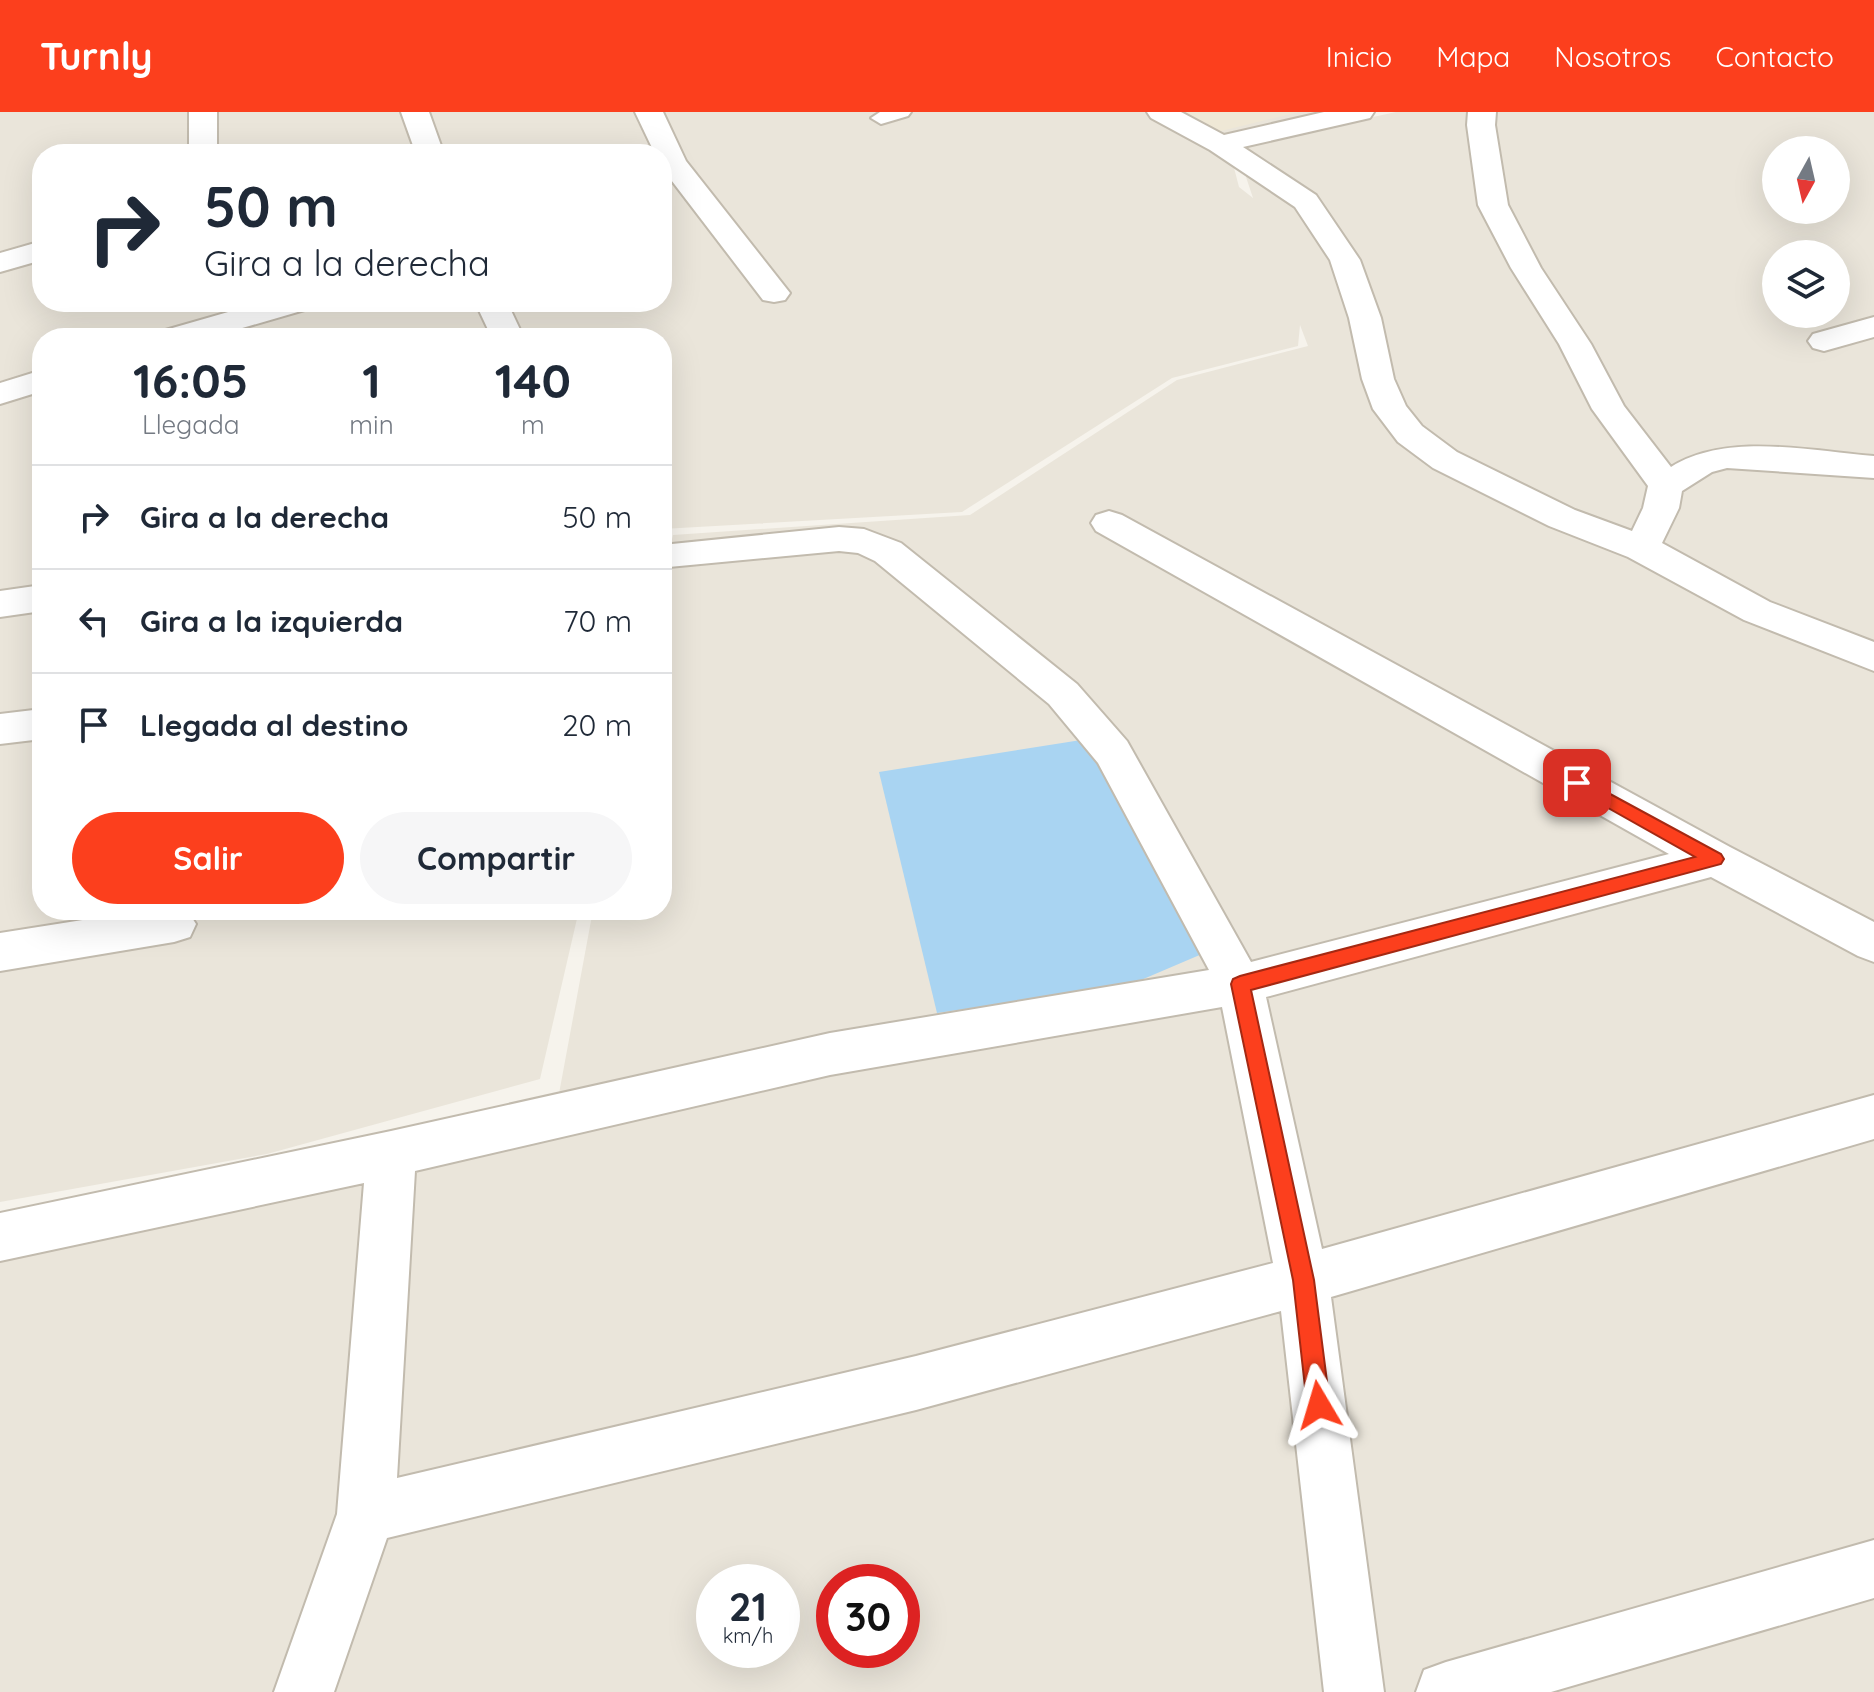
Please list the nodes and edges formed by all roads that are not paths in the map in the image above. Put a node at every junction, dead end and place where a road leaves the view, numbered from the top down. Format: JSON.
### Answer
{"nodes":[{"id":1,"x":203,"y":112,"type":"edge"},
{"id":2,"x":415,"y":112,"type":"edge"},
{"id":3,"x":649,"y":112,"type":"edge"},
{"id":4,"x":1161,"y":112,"type":"edge"},
{"id":5,"x":1360,"y":112,"type":"edge"},
{"id":6,"x":1482,"y":112,"type":"edge"},
{"id":7,"x":203,"y":144,"type":"edge"},
{"id":8,"x":420,"y":144,"type":"edge"},
{"id":9,"x":664,"y":144,"type":"edge"},
{"id":10,"x":1220,"y":144,"type":"junction"},
{"id":11,"x":672,"y":161,"type":"edge"},
{"id":12,"x":32,"y":253,"type":"edge"},
{"id":13,"x":0,"y":263,"type":"edge"},
{"id":14,"x":774,"y":293,"type":"dead end"},
{"id":15,"x":230,"y":312,"type":"edge"},
{"id":16,"x":1874,"y":327,"type":"edge"},
{"id":17,"x":195,"y":328,"type":"edge"},
{"id":18,"x":1824,"y":341,"type":"dead end"},
{"id":19,"x":32,"y":383,"type":"edge"},
{"id":20,"x":0,"y":394,"type":"edge"},
{"id":21,"x":1727,"y":457,"type":"junction"},
{"id":22,"x":1874,"y":467,"type":"edge"},
{"id":23,"x":1666,"y":485,"type":"junction"},
{"id":24,"x":1874,"y":499,"type":"edge"},
{"id":25,"x":1109,"y":523,"type":"dead end"},
{"id":26,"x":1641,"y":548,"type":"junction"},
{"id":27,"x":672,"y":555,"type":"edge"},
{"id":28,"x":32,"y":599,"type":"edge"},
{"id":29,"x":0,"y":604,"type":"edge"},
{"id":30,"x":1874,"y":657,"type":"edge"},
{"id":31,"x":32,"y":725,"type":"edge"},
{"id":32,"x":0,"y":729,"type":"edge"},
{"id":33,"x":1715,"y":859,"type":"junction"},
{"id":34,"x":174,"y":924,"type":"dead end"},
{"id":35,"x":1874,"y":943,"type":"edge"},
{"id":36,"x":0,"y":952,"type":"edge"},
{"id":37,"x":1240,"y":984,"type":"junction"},
{"id":38,"x":1874,"y":1117,"type":"edge"},
{"id":39,"x":391,"y":1154,"type":"junction"},
{"id":40,"x":0,"y":1237,"type":"edge"},
{"id":41,"x":1303,"y":1280,"type":"junction"},
{"id":42,"x":366,"y":1514,"type":"junction"},
{"id":43,"x":1874,"y":1569,"type":"edge"},
{"id":44,"x":304,"y":1692,"type":"edge"},
{"id":45,"x":1354,"y":1692,"type":"edge"},
{"id":46,"x":1446,"y":1692,"type":"edge"}],
"edges":[{"from":1,"to":7,"type":"street"},
{"from":2,"to":8,"type":"street"},
{"from":3,"to":9,"type":"street"},
{"from":4,"to":10,"type":"street"},
{"from":5,"to":10,"type":"street"},
{"from":6,"to":23,"type":"street"},
{"from":10,"to":26,"type":"street"},
{"from":11,"to":14,"type":"street"},
{"from":12,"to":13,"type":"street"},
{"from":15,"to":17,"type":"street"},
{"from":16,"to":18,"type":"street"},
{"from":19,"to":20,"type":"street"},
{"from":21,"to":22,"type":"street"},
{"from":21,"to":23,"type":"street"},
{"from":21,"to":24,"type":"street"},
{"from":23,"to":26,"type":"street"},
{"from":25,"to":33,"type":"street"},
{"from":26,"to":30,"type":"street"},
{"from":27,"to":37,"type":"street"},
{"from":28,"to":29,"type":"street"},
{"from":31,"to":32,"type":"street"},
{"from":33,"to":35,"type":"street"},
{"from":33,"to":37,"type":"street"},
{"from":34,"to":36,"type":"street"},
{"from":37,"to":39,"type":"street"},
{"from":37,"to":41,"type":"street"},
{"from":38,"to":41,"type":"street"},
{"from":39,"to":40,"type":"street"},
{"from":39,"to":42,"type":"street"},
{"from":41,"to":42,"type":"street"},
{"from":41,"to":45,"type":"street"},
{"from":42,"to":44,"type":"street"},
{"from":43,"to":46,"type":"street"}]}
